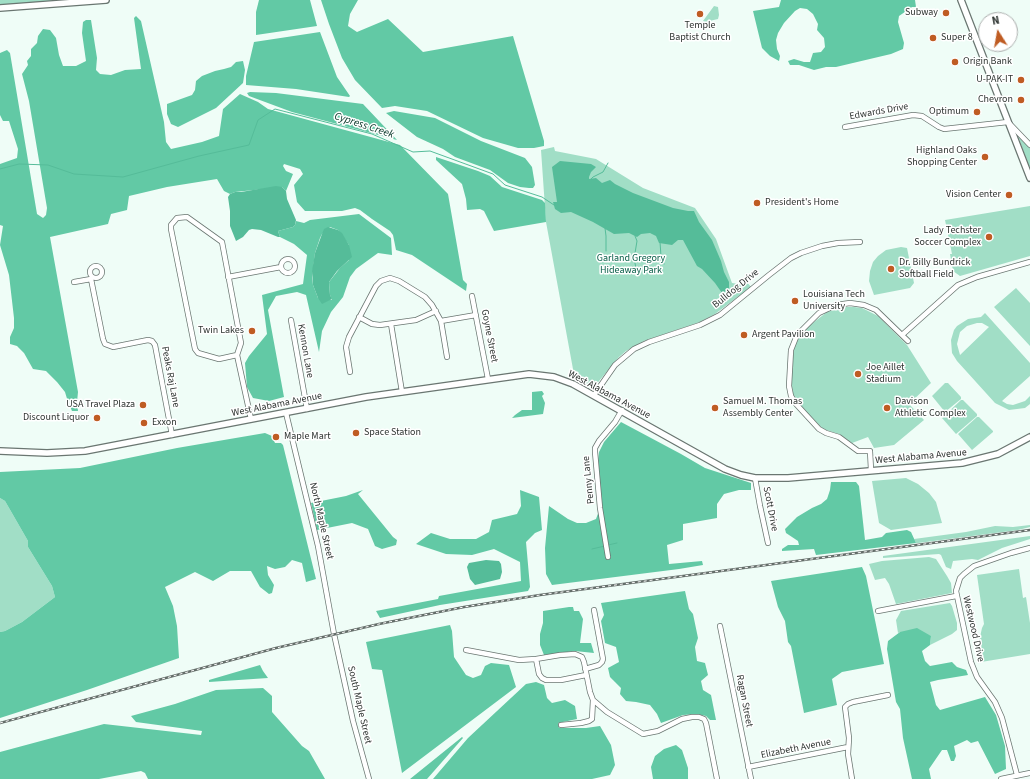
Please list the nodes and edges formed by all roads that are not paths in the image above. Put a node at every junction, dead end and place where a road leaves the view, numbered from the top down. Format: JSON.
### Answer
{"nodes":[{"id":1,"x":106,"y":0,"type":"edge"},
{"id":2,"x":961,"y":0,"type":"edge"},
{"id":3,"x":0,"y":8,"type":"edge"},
{"id":4,"x":1008,"y":122,"type":"junction"},
{"id":5,"x":845,"y":127,"type":"dead end"},
{"id":6,"x":1030,"y":145,"type":"edge"},
{"id":7,"x":1028,"y":170,"type":"edge"},
{"id":8,"x":1030,"y":178,"type":"edge"},
{"id":9,"x":860,"y":242,"type":"dead end"},
{"id":10,"x":1030,"y":262,"type":"edge"},
{"id":11,"x":281,"y":267,"type":"dead end"},
{"id":12,"x":228,"y":277,"type":"junction"},
{"id":13,"x":74,"y":282,"type":"dead end"},
{"id":14,"x":472,"y":296,"type":"dead end"},
{"id":15,"x":436,"y":311,"type":"junction"},
{"id":16,"x":476,"y":315,"type":"junction"},
{"id":17,"x":359,"y":317,"type":"junction"},
{"id":18,"x":291,"y":320,"type":"dead end"},
{"id":19,"x":441,"y":321,"type":"junction"},
{"id":20,"x":391,"y":324,"type":"junction"},
{"id":21,"x":902,"y":335,"type":"junction"},
{"id":22,"x":908,"y":341,"type":"dead end"},
{"id":23,"x":237,"y":355,"type":"junction"},
{"id":24,"x":447,"y":357,"type":"dead end"},
{"id":25,"x":350,"y":372,"type":"dead end"},
{"id":26,"x":488,"y":379,"type":"junction"},
{"id":27,"x":402,"y":392,"type":"junction"},
{"id":28,"x":594,"y":395,"type":"junction"},
{"id":29,"x":307,"y":409,"type":"junction"},
{"id":30,"x":622,"y":410,"type":"junction"},
{"id":31,"x":286,"y":413,"type":"junction"},
{"id":32,"x":251,"y":420,"type":"junction"},
{"id":33,"x":172,"y":435,"type":"junction"},
{"id":34,"x":1030,"y":437,"type":"edge"},
{"id":35,"x":0,"y":451,"type":"edge"},
{"id":36,"x":871,"y":470,"type":"junction"},
{"id":37,"x":755,"y":478,"type":"junction"},
{"id":38,"x":768,"y":543,"type":"dead end"},
{"id":39,"x":1030,"y":548,"type":"edge"},
{"id":40,"x":608,"y":557,"type":"dead end"},
{"id":41,"x":956,"y":596,"type":"junction"},
{"id":42,"x":594,"y":610,"type":"dead end"},
{"id":43,"x":878,"y":611,"type":"dead end"},
{"id":44,"x":720,"y":626,"type":"dead end"},
{"id":45,"x":334,"y":634,"type":"joint"},
{"id":46,"x":466,"y":650,"type":"dead end"},
{"id":47,"x":536,"y":659,"type":"junction"},
{"id":48,"x":585,"y":669,"type":"junction"},
{"id":49,"x":586,"y":675,"type":"junction"},
{"id":50,"x":888,"y":695,"type":"dead end"},
{"id":51,"x":593,"y":700,"type":"junction"},
{"id":52,"x":561,"y":725,"type":"dead end"},
{"id":53,"x":848,"y":748,"type":"junction"},
{"id":54,"x":748,"y":767,"type":"junction"},
{"id":55,"x":1030,"y":773,"type":"edge"},
{"id":56,"x":1019,"y":776,"type":"edge"},
{"id":57,"x":368,"y":779,"type":"edge"},
{"id":58,"x":717,"y":779,"type":"edge"},
{"id":59,"x":750,"y":779,"type":"edge"},
{"id":60,"x":852,"y":779,"type":"edge"},
{"id":61,"x":1001,"y":779,"type":"edge"}],
"edges":[{"from":1,"to":3,"type":"main road"},
{"from":2,"to":4,"type":"main road"},
{"from":4,"to":5,"type":"street","name":"Edwards Drive"},
{"from":4,"to":6,"type":"street"},
{"from":4,"to":7,"type":"main road"},
{"from":7,"to":8,"type":"main road"},
{"from":9,"to":28,"type":"street","name":"Bulldog Drive"},
{"from":10,"to":21,"type":"street"},
{"from":11,"to":12,"type":"street"},
{"from":12,"to":23,"type":"street"},
{"from":12,"to":23,"type":"street"},
{"from":13,"to":33,"type":"street","name":"Peaks Raj Lane"},
{"from":14,"to":16,"type":"street","name":"Goyne Street"},
{"from":15,"to":17,"type":"street"},
{"from":15,"to":19,"type":"street"},
{"from":15,"to":20,"type":"street"},
{"from":16,"to":19,"type":"street"},
{"from":16,"to":26,"type":"street","name":"Goyne Street"},
{"from":17,"to":20,"type":"street"},
{"from":17,"to":25,"type":"street"},
{"from":18,"to":29,"type":"street","name":"Kennon Lane"},
{"from":19,"to":24,"type":"street"},
{"from":20,"to":27,"type":"street"},
{"from":21,"to":22,"type":"street"},
{"from":21,"to":36,"type":"street"},
{"from":23,"to":32,"type":"street"},
{"from":26,"to":27,"type":"main road","name":"West Alabama Avenue"},
{"from":26,"to":28,"type":"main road","name":"West Alabama Avenue"},
{"from":27,"to":29,"type":"main road","name":"West Alabama Avenue"},
{"from":28,"to":30,"type":"main road","name":"West Alabama Avenue"},
{"from":29,"to":31,"type":"main road","name":"West Alabama Avenue"},
{"from":30,"to":37,"type":"main road","name":"West Alabama Avenue"},
{"from":30,"to":40,"type":"street","name":"Penny Lane"},
{"from":31,"to":32,"type":"main road","name":"West Alabama Avenue"},
{"from":31,"to":45,"type":"street","name":"North Maple Street"},
{"from":32,"to":33,"type":"main road","name":"West Alabama Avenue"},
{"from":33,"to":35,"type":"main road","name":"West Alabama Avenue"},
{"from":34,"to":36,"type":"main road","name":"West Alabama Avenue"},
{"from":36,"to":37,"type":"main road","name":"West Alabama Avenue"},
{"from":37,"to":38,"type":"street","name":"Scott Drive"},
{"from":39,"to":41,"type":"street","name":"Westwood Drive"},
{"from":41,"to":43,"type":"street"},
{"from":41,"to":56,"type":"street","name":"Westwood Drive"},
{"from":42,"to":48,"type":"street"},
{"from":44,"to":54,"type":"street","name":"Ragan Street"},
{"from":45,"to":57,"type":"street","name":"South Maple Street"},
{"from":46,"to":47,"type":"street"},
{"from":47,"to":48,"type":"street"},
{"from":47,"to":49,"type":"street"},
{"from":48,"to":49,"type":"street"},
{"from":49,"to":51,"type":"street"},
{"from":50,"to":53,"type":"street"},
{"from":51,"to":52,"type":"street"},
{"from":51,"to":58,"type":"street"},
{"from":53,"to":54,"type":"street","name":"Elizabeth Avenue"},
{"from":53,"to":60,"type":"street"},
{"from":54,"to":59,"type":"street","name":"Ragan Street"},
{"from":55,"to":56,"type":"street"},
{"from":56,"to":61,"type":"street"}]}
